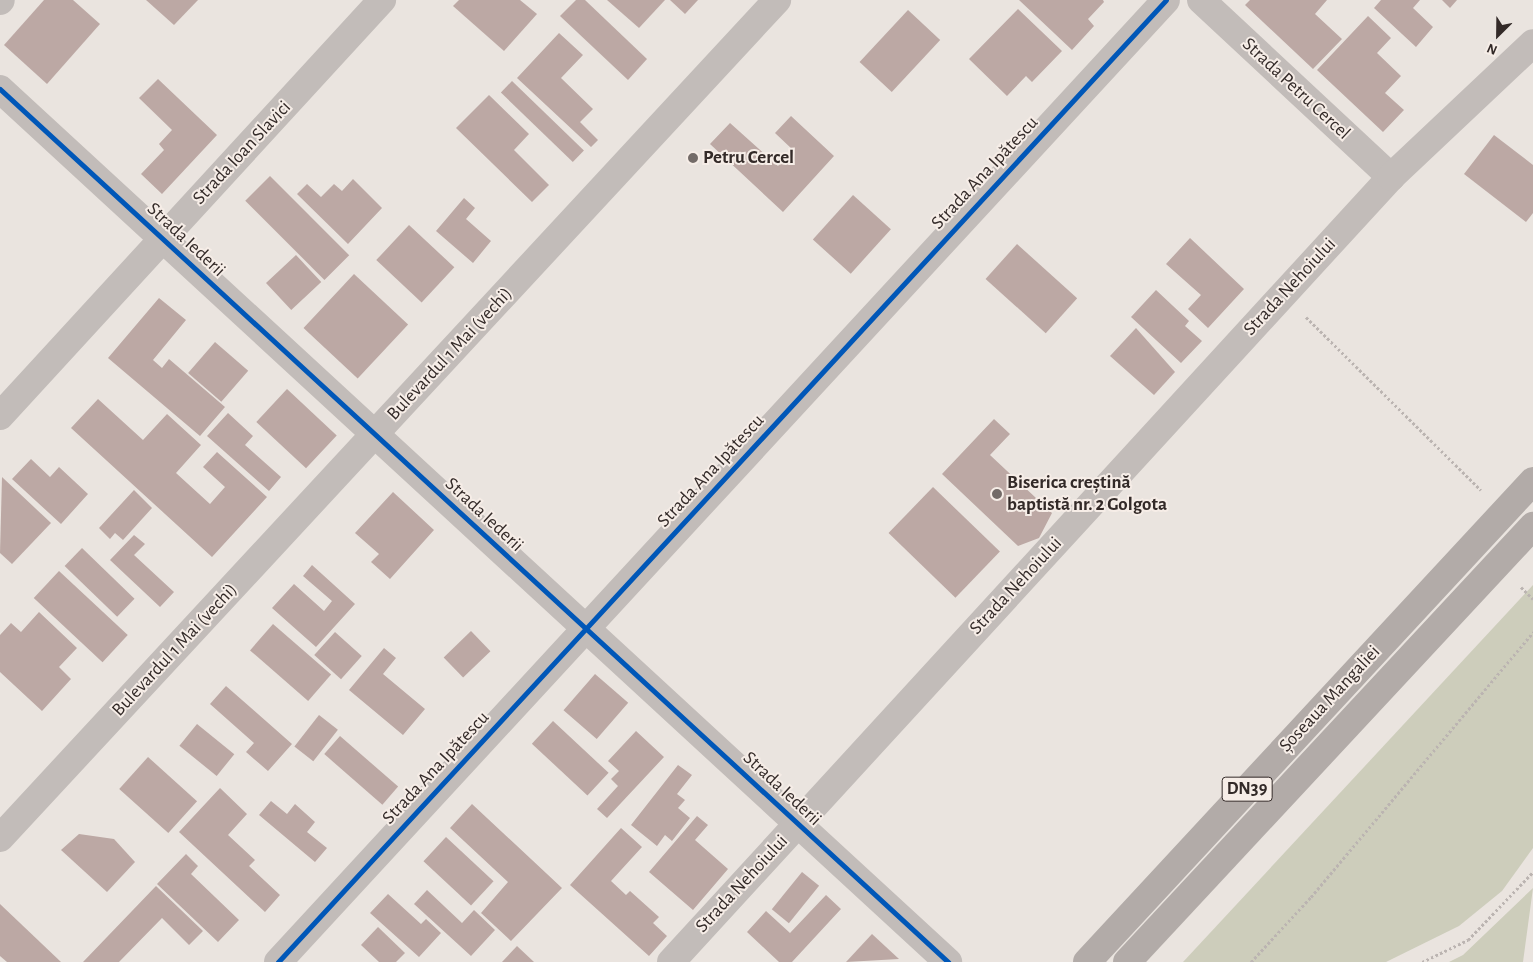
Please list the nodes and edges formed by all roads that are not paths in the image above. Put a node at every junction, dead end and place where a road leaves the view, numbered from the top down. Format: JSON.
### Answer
{"nodes":[{"id":1,"x":382,"y":0,"type":"edge"},
{"id":2,"x":777,"y":0,"type":"edge"},
{"id":3,"x":1166,"y":0,"type":"edge"},
{"id":4,"x":1201,"y":0,"type":"edge"},
{"id":5,"x":1533,"y":43,"type":"edge"},
{"id":6,"x":0,"y":89,"type":"edge"},
{"id":7,"x":1391,"y":177,"type":"junction"},
{"id":8,"x":162,"y":239,"type":"junction"},
{"id":9,"x":0,"y":416,"type":"edge"},
{"id":10,"x":376,"y":434,"type":"junction"},
{"id":11,"x":1533,"y":481,"type":"edge"},
{"id":12,"x":1533,"y":526,"type":"edge"},
{"id":13,"x":586,"y":628,"type":"junction"},
{"id":14,"x":798,"y":824,"type":"junction"},
{"id":15,"x":0,"y":838,"type":"edge"},
{"id":16,"x":278,"y":962,"type":"edge"},
{"id":17,"x":671,"y":962,"type":"edge"},
{"id":18,"x":948,"y":962,"type":"edge"},
{"id":19,"x":1087,"y":962,"type":"edge"},
{"id":20,"x":1127,"y":962,"type":"edge"}],
"edges":[{"from":1,"to":8,"type":"street","name":"Strada Ioan Slavici"},
{"from":2,"to":10,"type":"street","name":"Bulevardul 1 Mai (vechi)"},
{"from":3,"to":13,"type":"street","name":"Strada Ana Ipătescu"},
{"from":4,"to":7,"type":"street","name":"Strada Petru Cercel"},
{"from":5,"to":7,"type":"street","name":"Strada Nehoiului"},
{"from":6,"to":8,"type":"street","name":"Strada Iederii"},
{"from":7,"to":14,"type":"street","name":"Strada Nehoiului"},
{"from":8,"to":9,"type":"street","name":"Strada Ioan Slavici"},
{"from":8,"to":10,"type":"street","name":"Strada Iederii"},
{"from":10,"to":13,"type":"street","name":"Strada Iederii"},
{"from":10,"to":15,"type":"street","name":"Bulevardul 1 Mai (vechi)"},
{"from":11,"to":19,"type":"main road","name":"Șoseaua Mangaliei","number":"DN39"},
{"from":12,"to":20,"type":"main road","name":"Șoseaua Mangaliei"},
{"from":13,"to":14,"type":"street","name":"Strada Iederii"},
{"from":13,"to":16,"type":"street","name":"Strada Ana Ipătescu"},
{"from":14,"to":17,"type":"street","name":"Strada Nehoiului"},
{"from":14,"to":18,"type":"street","name":"Strada Iederii"}]}
